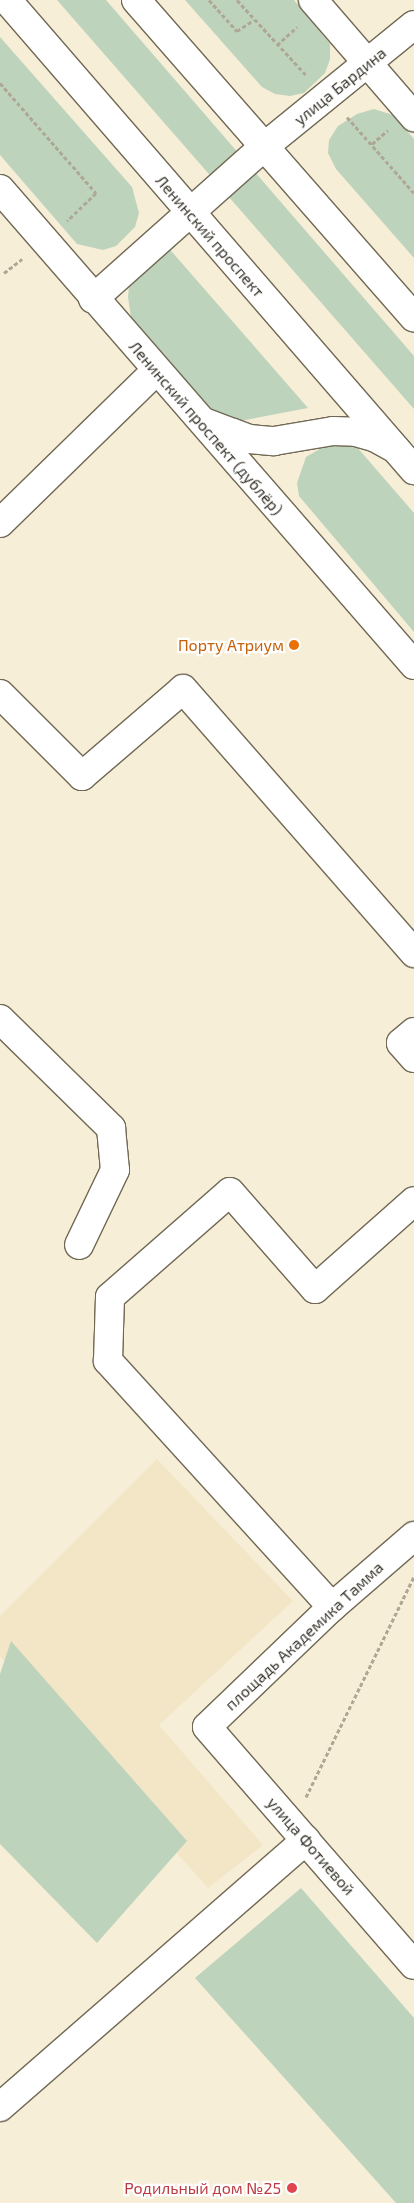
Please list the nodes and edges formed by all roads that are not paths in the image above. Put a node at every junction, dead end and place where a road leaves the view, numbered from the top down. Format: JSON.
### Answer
{"nodes":[{"id":1,"x":7,"y":0,"type":"edge"},
{"id":2,"x":136,"y":0,"type":"edge"},
{"id":3,"x":308,"y":12,"type":"edge"},
{"id":4,"x":414,"y":25,"type":"edge"},
{"id":5,"x":367,"y":65,"type":"junction"},
{"id":6,"x":414,"y":117,"type":"edge"},
{"id":7,"x":265,"y":146,"type":"junction"},
{"id":8,"x":0,"y":190,"type":"edge"},
{"id":9,"x":189,"y":212,"type":"junction"},
{"id":10,"x":93,"y":299,"type":"junction"},
{"id":11,"x":414,"y":318,"type":"edge"},
{"id":12,"x":156,"y":371,"type":"junction"},
{"id":13,"x":198,"y":419,"type":"junction"},
{"id":14,"x":396,"y":449,"type":"junction"},
{"id":15,"x":414,"y":470,"type":"edge"},
{"id":16,"x":0,"y":523,"type":"edge"},
{"id":17,"x":414,"y":665,"type":"edge"},
{"id":18,"x":0,"y":694,"type":"edge"},
{"id":19,"x":414,"y":953,"type":"edge"},
{"id":20,"x":0,"y":1019,"type":"edge"},
{"id":21,"x":414,"y":1032,"type":"edge"},
{"id":22,"x":414,"y":1058,"type":"edge"},
{"id":23,"x":414,"y":1201,"type":"edge"},
{"id":24,"x":80,"y":1245,"type":"dead end"},
{"id":25,"x":410,"y":1547,"type":"edge"},
{"id":26,"x":332,"y":1607,"type":"junction"},
{"id":27,"x":207,"y":1727,"type":"joint"},
{"id":28,"x":306,"y":1840,"type":"junction"},
{"id":29,"x":414,"y":1965,"type":"edge"},
{"id":30,"x":0,"y":2107,"type":"edge"}],
"edges":[{"from":1,"to":9,"type":"street","name":"Ленинский проспект"},
{"from":2,"to":7,"type":"street"},
{"from":3,"to":5,"type":"street"},
{"from":4,"to":5,"type":"street","name":"улица Бардина"},
{"from":5,"to":6,"type":"street"},
{"from":5,"to":7,"type":"street","name":"улица Бардина"},
{"from":7,"to":9,"type":"street","name":"улица Бардина"},
{"from":7,"to":11,"type":"street"},
{"from":8,"to":10,"type":"street","name":"Ленинский проспект (дублёр)"},
{"from":9,"to":10,"type":"street","name":"улица Бардина"},
{"from":9,"to":14,"type":"street","name":"Ленинский проспект"},
{"from":10,"to":12,"type":"street","name":"Ленинский проспект (дублёр)"},
{"from":12,"to":13,"type":"street","name":"Ленинский проспект (дублёр)"},
{"from":12,"to":16,"type":"street"},
{"from":13,"to":14,"type":"street"},
{"from":13,"to":17,"type":"street","name":"Ленинский проспект (дублёр)"},
{"from":14,"to":15,"type":"street","name":"Ленинский проспект"},
{"from":18,"to":19,"type":"street"},
{"from":20,"to":24,"type":"street"},
{"from":21,"to":22,"type":"street"},
{"from":23,"to":26,"type":"street"},
{"from":25,"to":26,"type":"street","name":"площадь Академика Тамма"},
{"from":26,"to":27,"type":"street","name":"площадь Академика Тамма"},
{"from":27,"to":28,"type":"street","name":"улица Фотиевой"},
{"from":28,"to":29,"type":"street","name":"улица Фотиевой"},
{"from":28,"to":30,"type":"street"}]}
